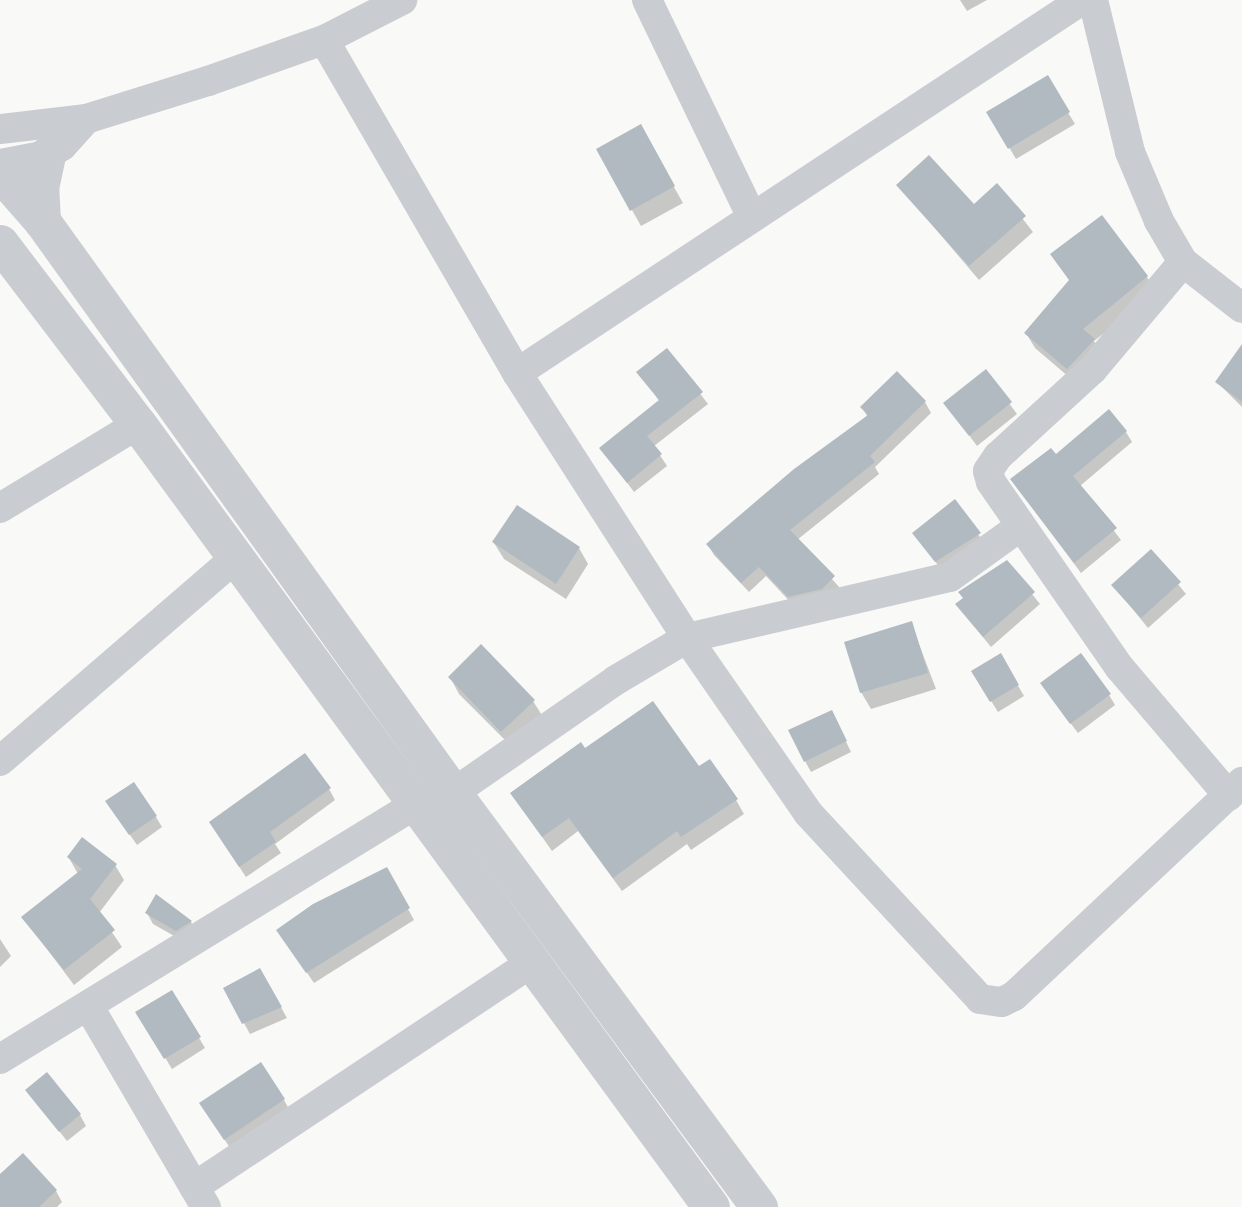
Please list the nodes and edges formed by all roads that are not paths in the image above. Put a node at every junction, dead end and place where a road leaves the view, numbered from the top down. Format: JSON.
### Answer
{"nodes":[{"id":1,"x":402,"y":0,"type":"edge"},
{"id":2,"x":647,"y":0,"type":"edge"},
{"id":3,"x":1082,"y":0,"type":"edge"},
{"id":4,"x":1093,"y":0,"type":"edge"},
{"id":5,"x":324,"y":40,"type":"junction"},
{"id":6,"x":86,"y":119,"type":"junction"},
{"id":7,"x":0,"y":129,"type":"edge"},
{"id":8,"x":47,"y":155,"type":"junction"},
{"id":9,"x":0,"y":164,"type":"edge"},
{"id":10,"x":0,"y":173,"type":"edge"},
{"id":11,"x":751,"y":215,"type":"junction"},
{"id":12,"x":43,"y":220,"type":"junction"},
{"id":13,"x":0,"y":243,"type":"edge"},
{"id":14,"x":1183,"y":262,"type":"junction"},
{"id":15,"x":1242,"y":308,"type":"edge"},
{"id":16,"x":517,"y":373,"type":"junction"},
{"id":17,"x":138,"y":424,"type":"junction"},
{"id":18,"x":0,"y":508,"type":"edge"},
{"id":19,"x":1021,"y":526,"type":"junction"},
{"id":20,"x":235,"y":558,"type":"junction"},
{"id":21,"x":687,"y":638,"type":"junction"},
{"id":22,"x":0,"y":761,"type":"edge"},
{"id":23,"x":1235,"y":789,"type":"edge"},
{"id":24,"x":453,"y":793,"type":"junction"},
{"id":25,"x":415,"y":805,"type":"junction"},
{"id":26,"x":531,"y":963,"type":"junction"},
{"id":27,"x":89,"y":1007,"type":"junction"},
{"id":28,"x":0,"y":1059,"type":"edge"},
{"id":29,"x":200,"y":1197,"type":"edge"},
{"id":30,"x":711,"y":1207,"type":"edge"},
{"id":31,"x":759,"y":1207,"type":"edge"}],
"edges":[{"from":1,"to":5,"type":"street"},
{"from":2,"to":11,"type":"street"},
{"from":3,"to":11,"type":"street"},
{"from":4,"to":14,"type":"street"},
{"from":5,"to":6,"type":"street"},
{"from":5,"to":16,"type":"street"},
{"from":6,"to":7,"type":"street"},
{"from":6,"to":8,"type":"street"},
{"from":8,"to":9,"type":"street"},
{"from":8,"to":12,"type":"street"},
{"from":10,"to":12,"type":"street"},
{"from":11,"to":16,"type":"street"},
{"from":12,"to":24,"type":"street"},
{"from":13,"to":17,"type":"street"},
{"from":14,"to":15,"type":"street"},
{"from":14,"to":19,"type":"street"},
{"from":16,"to":21,"type":"street"},
{"from":17,"to":18,"type":"street"},
{"from":17,"to":20,"type":"street"},
{"from":19,"to":21,"type":"street"},
{"from":19,"to":23,"type":"street"},
{"from":20,"to":22,"type":"street"},
{"from":20,"to":25,"type":"street"},
{"from":21,"to":23,"type":"street"},
{"from":21,"to":24,"type":"street"},
{"from":24,"to":31,"type":"street"},
{"from":25,"to":26,"type":"street"},
{"from":25,"to":27,"type":"street"},
{"from":26,"to":29,"type":"street"},
{"from":26,"to":30,"type":"street"},
{"from":27,"to":28,"type":"street"},
{"from":27,"to":29,"type":"street"}]}
